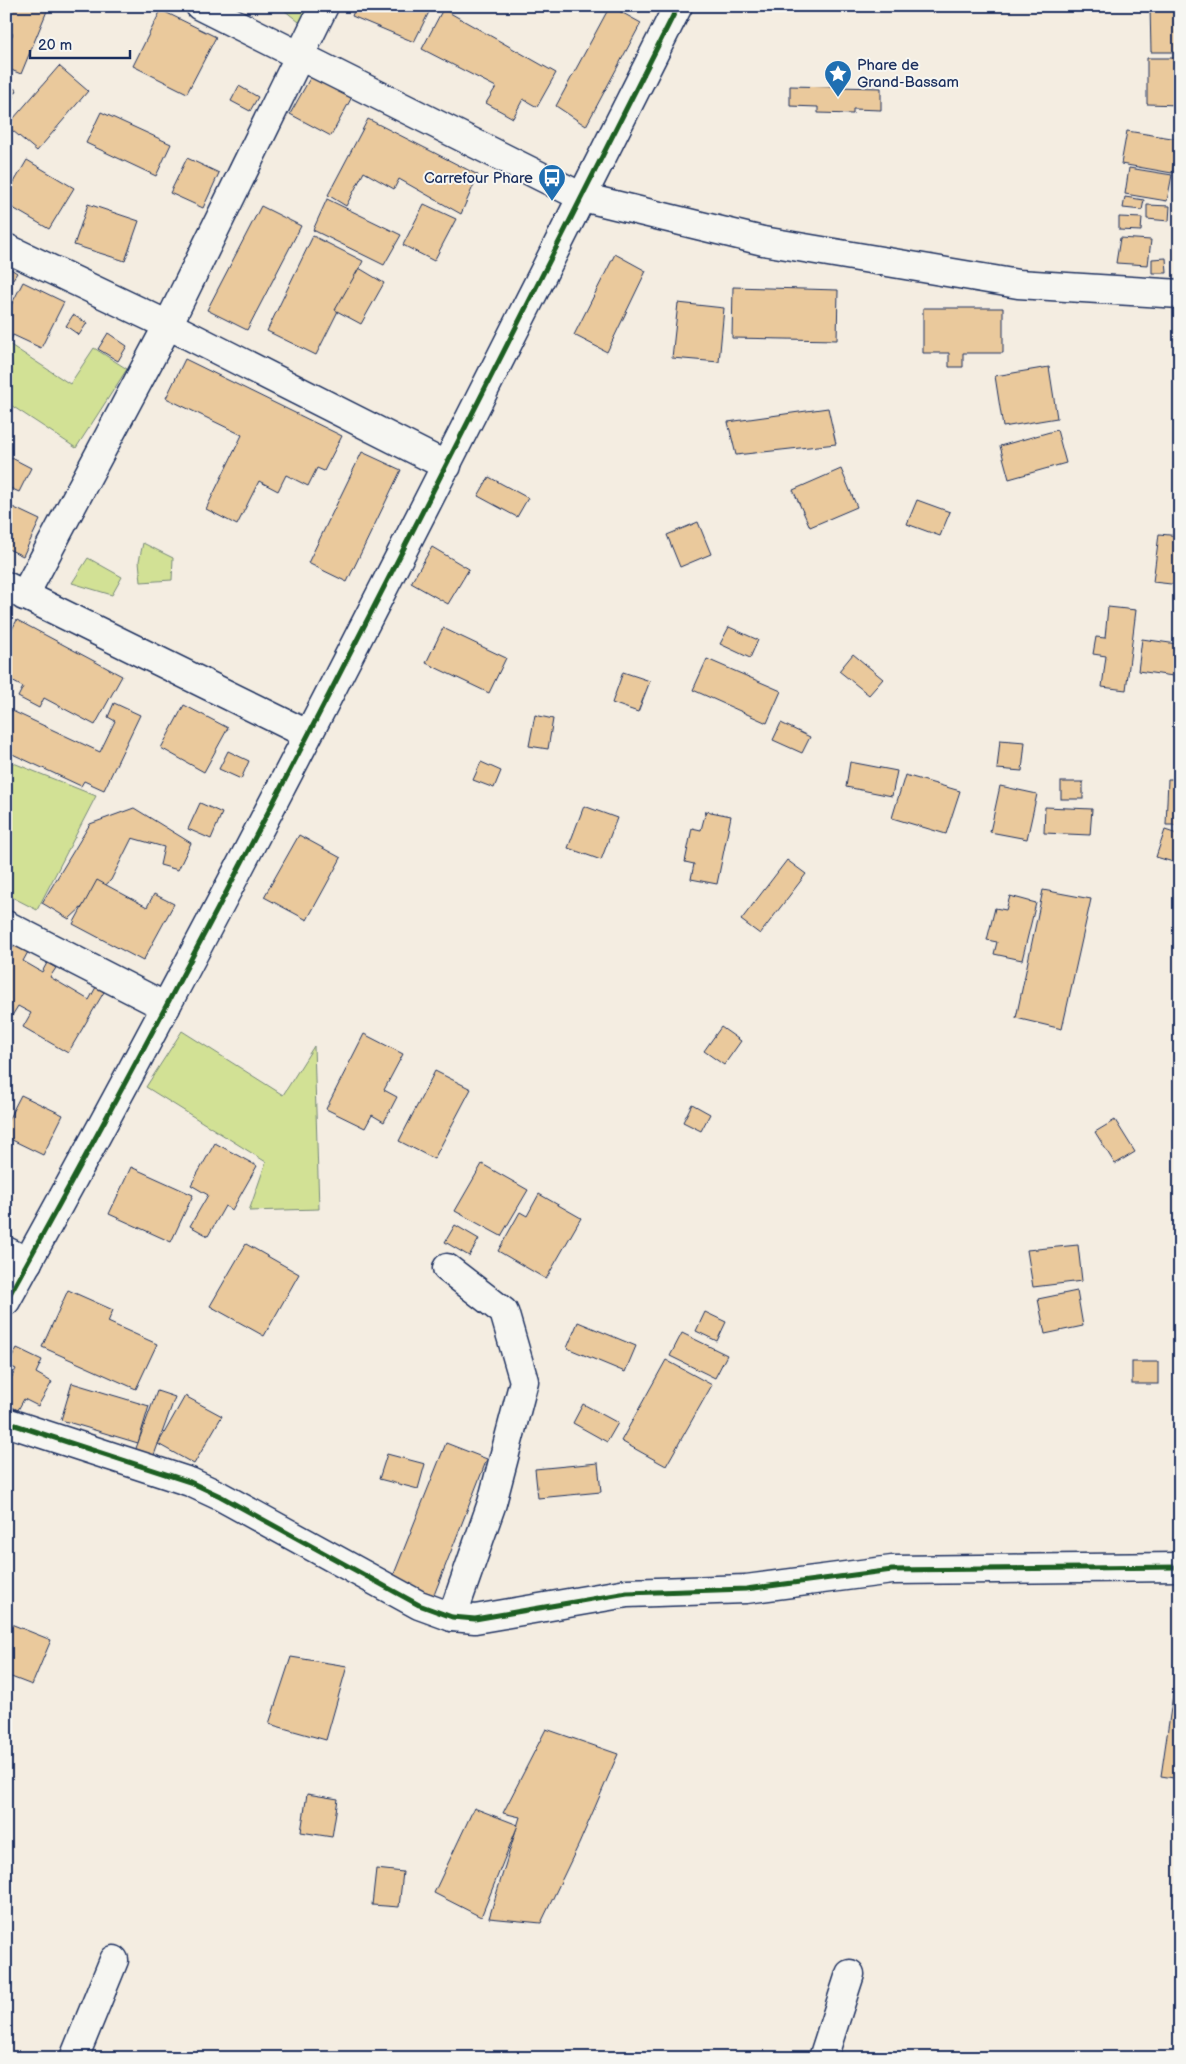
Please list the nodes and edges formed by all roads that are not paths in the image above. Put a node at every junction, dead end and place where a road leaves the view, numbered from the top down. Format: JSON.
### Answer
{"nodes":[{"id":1,"x":200,"y":6,"type":"edge"},
{"id":2,"x":324,"y":6,"type":"edge"},
{"id":3,"x":678,"y":6,"type":"edge"},
{"id":4,"x":298,"y":56,"type":"junction"},
{"id":5,"x":582,"y":196,"type":"junction"},
{"id":6,"x":6,"y":248,"type":"edge"},
{"id":7,"x":1180,"y":294,"type":"edge"},
{"id":8,"x":168,"y":324,"type":"junction"},
{"id":9,"x":447,"y":466,"type":"junction"},
{"id":10,"x":15,"y":591,"type":"edge"},
{"id":11,"x":307,"y":734,"type":"junction"},
{"id":12,"x":6,"y":925,"type":"edge"},
{"id":13,"x":166,"y":1007,"type":"junction"},
{"id":14,"x":17,"y":1257,"type":"edge"},
{"id":15,"x":447,"y":1268,"type":"dead end"},
{"id":16,"x":6,"y":1301,"type":"edge"},
{"id":17,"x":6,"y":1422,"type":"edge"},
{"id":18,"x":1180,"y":1567,"type":"edge"},
{"id":19,"x":452,"y":1617,"type":"junction"},
{"id":20,"x":114,"y":1960,"type":"dead end"},
{"id":21,"x":850,"y":1974,"type":"dead end"},
{"id":22,"x":74,"y":2058,"type":"edge"},
{"id":23,"x":823,"y":2058,"type":"edge"}],
"edges":[{"from":1,"to":4,"type":"street"},
{"from":2,"to":4,"type":"street"},
{"from":3,"to":5,"type":"street"},
{"from":4,"to":5,"type":"street"},
{"from":4,"to":8,"type":"street"},
{"from":5,"to":7,"type":"street"},
{"from":5,"to":9,"type":"street"},
{"from":6,"to":8,"type":"street"},
{"from":8,"to":9,"type":"street"},
{"from":8,"to":10,"type":"street"},
{"from":9,"to":11,"type":"street"},
{"from":10,"to":11,"type":"street"},
{"from":11,"to":13,"type":"street"},
{"from":12,"to":13,"type":"street"},
{"from":13,"to":14,"type":"street"},
{"from":14,"to":16,"type":"street"},
{"from":15,"to":19,"type":"street"},
{"from":17,"to":19,"type":"street"},
{"from":18,"to":19,"type":"street"},
{"from":20,"to":22,"type":"street"},
{"from":21,"to":23,"type":"street"}]}
